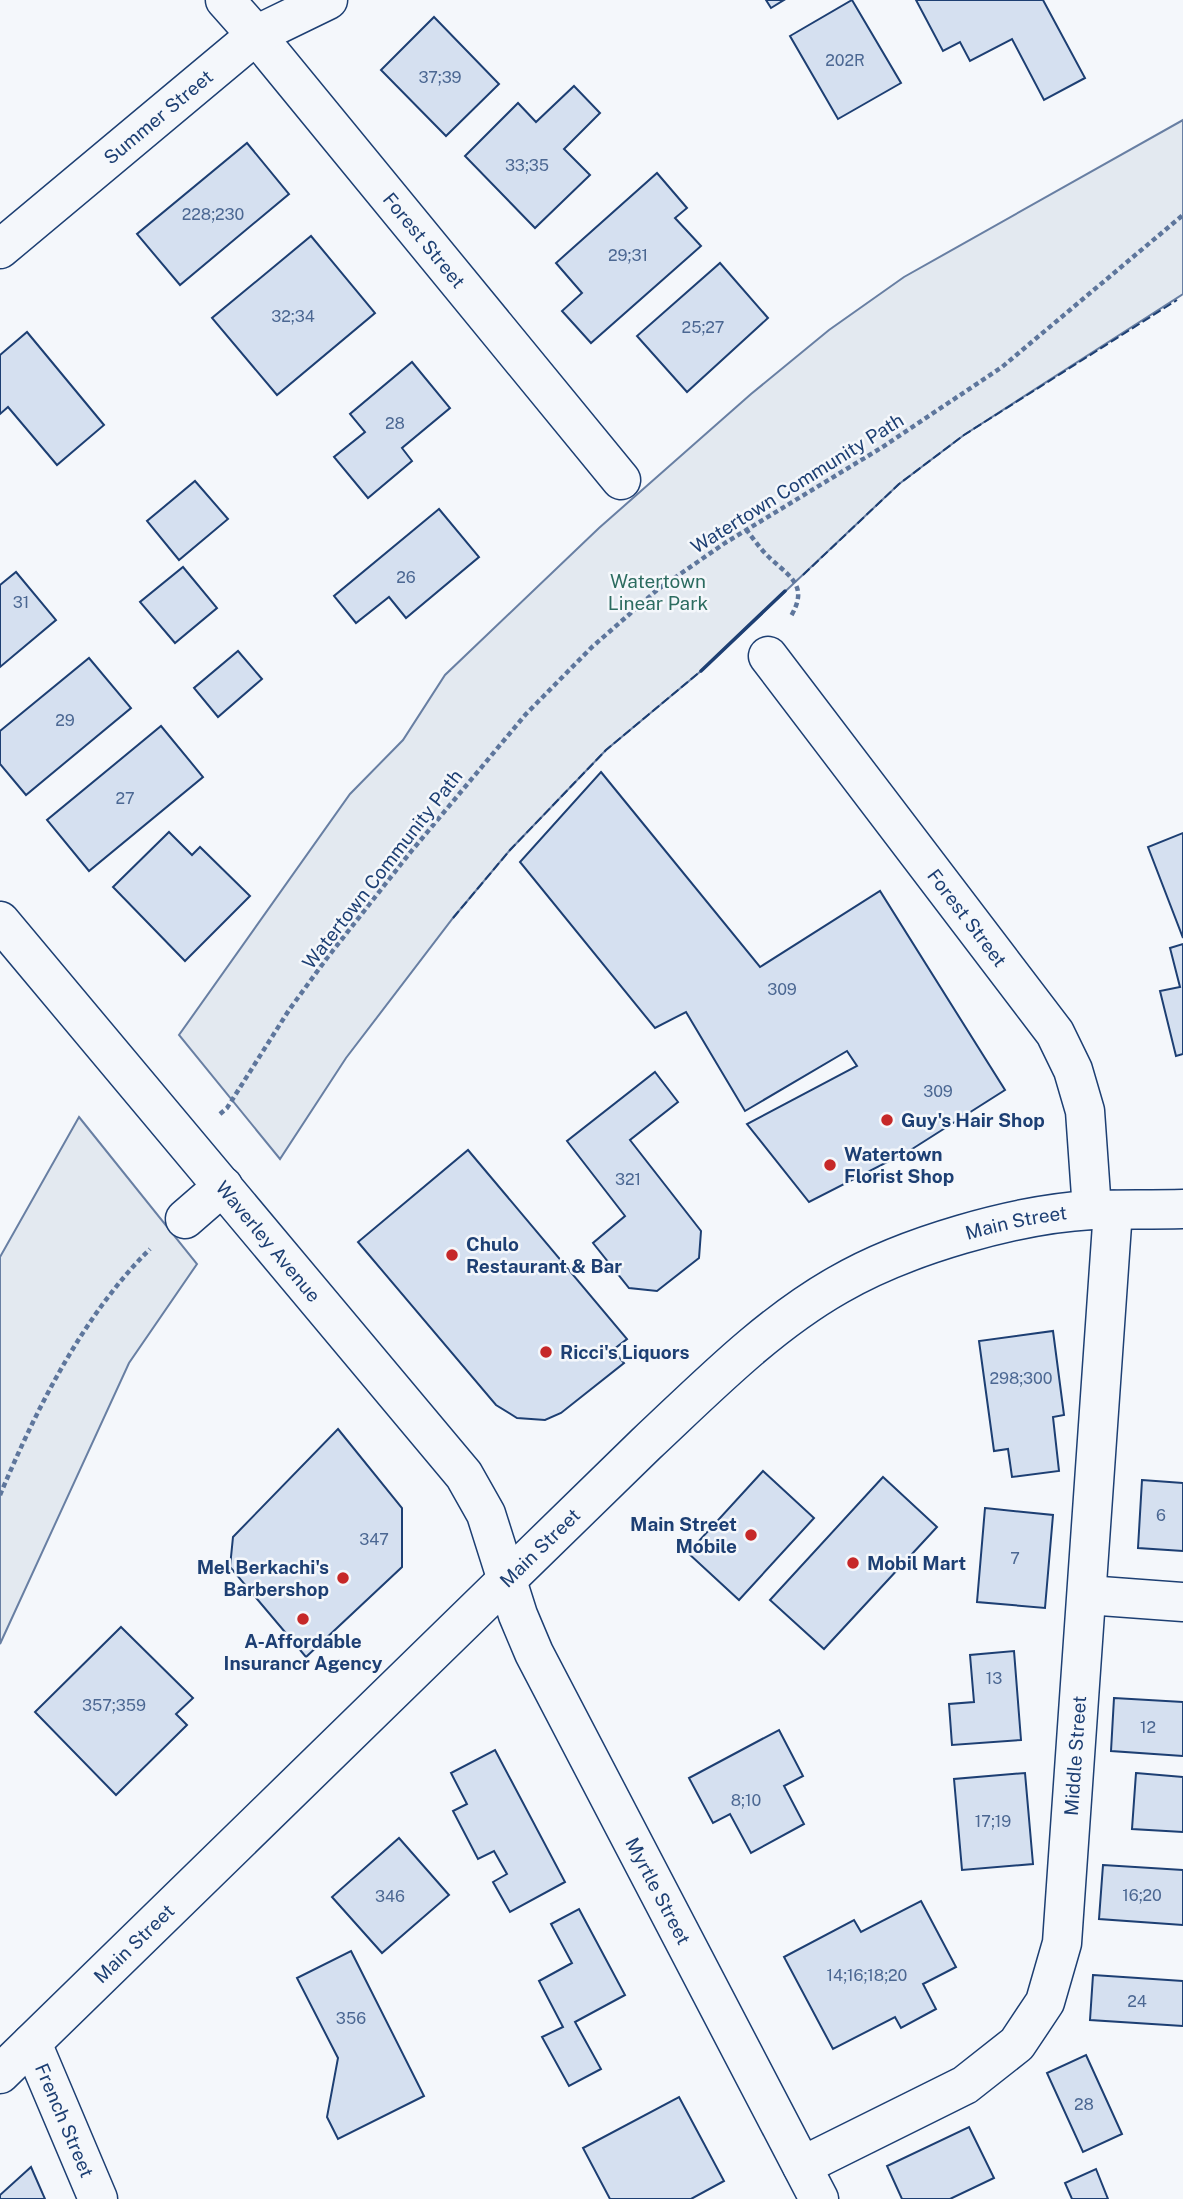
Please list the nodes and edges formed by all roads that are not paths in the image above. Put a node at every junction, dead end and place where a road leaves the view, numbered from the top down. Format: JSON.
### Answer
{"nodes":[{"id":1,"x":225,"y":0,"type":"edge"},
{"id":2,"x":328,"y":0,"type":"edge"},
{"id":3,"x":256,"y":35,"type":"junction"},
{"id":4,"x":0,"y":249,"type":"edge"},
{"id":5,"x":621,"y":480,"type":"dead end"},
{"id":6,"x":768,"y":656,"type":"road end"},
{"id":7,"x":0,"y":920,"type":"edge"},
{"id":8,"x":223,"y":1186,"type":"junction"},
{"id":9,"x":1183,"y":1209,"type":"edge"},
{"id":10,"x":1102,"y":1210,"type":"junction"},
{"id":11,"x":185,"y":1219,"type":"road end"},
{"id":12,"x":507,"y":1579,"type":"junction"},
{"id":13,"x":1087,"y":1595,"type":"junction"},
{"id":14,"x":1183,"y":1602,"type":"edge"},
{"id":15,"x":32,"y":2043,"type":"junction"},
{"id":16,"x":0,"y":2074,"type":"edge"},
{"id":17,"x":810,"y":2183,"type":"edge"},
{"id":18,"x":98,"y":2199,"type":"edge"}],
"edges":[{"from":1,"to":3,"type":"street","name":"Forest Street"},
{"from":2,"to":3,"type":"street","name":"Summer Street"},
{"from":3,"to":4,"type":"street","name":"Summer Street"},
{"from":3,"to":5,"type":"street","name":"Forest Street"},
{"from":6,"to":10,"type":"street","name":"Forest Street"},
{"from":7,"to":8,"type":"street","name":"Waverley Avenue"},
{"from":8,"to":11,"type":"street"},
{"from":8,"to":12,"type":"street","name":"Waverley Avenue"},
{"from":9,"to":10,"type":"street","name":"Main Street"},
{"from":10,"to":12,"type":"street","name":"Main Street"},
{"from":10,"to":13,"type":"street","name":"Middle Street"},
{"from":12,"to":15,"type":"street","name":"Main Street"},
{"from":12,"to":17,"type":"street","name":"Myrtle Street"},
{"from":13,"to":14,"type":"street"},
{"from":13,"to":17,"type":"street","name":"Middle Street"},
{"from":15,"to":16,"type":"street","name":"Main Street"},
{"from":15,"to":18,"type":"street","name":"French Street"}]}
